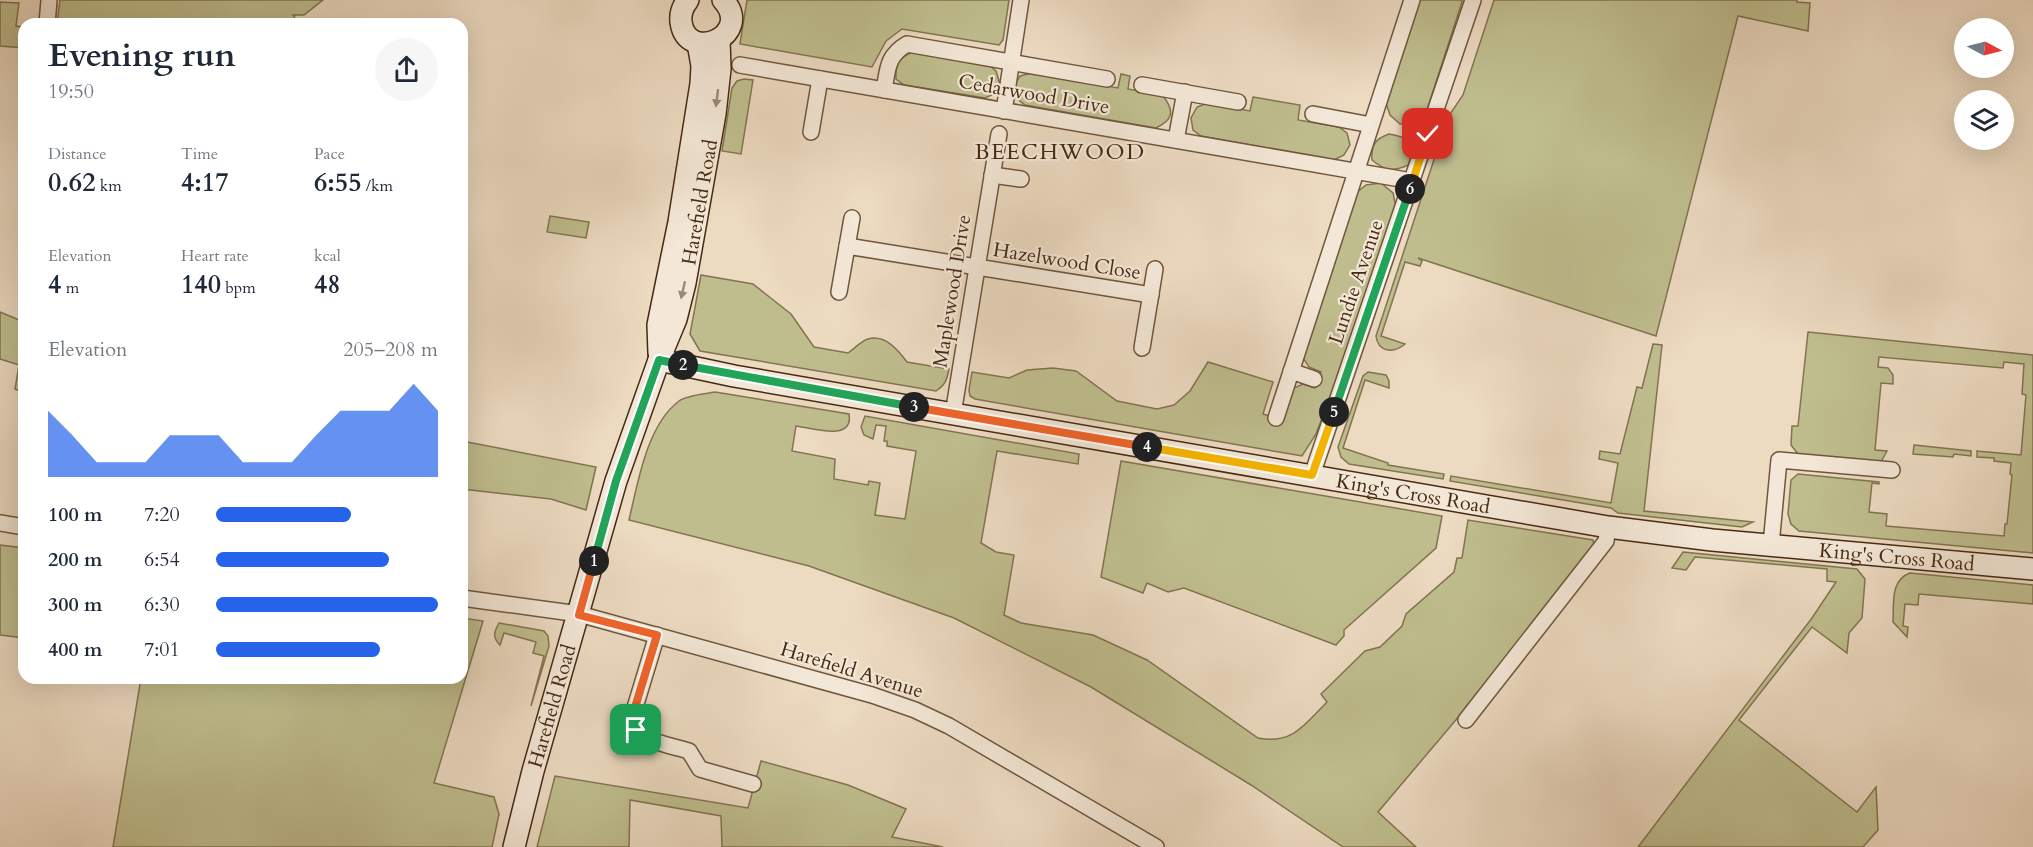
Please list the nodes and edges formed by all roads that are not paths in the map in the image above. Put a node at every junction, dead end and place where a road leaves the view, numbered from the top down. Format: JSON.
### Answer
{"nodes":[{"id":1,"x":49,"y":0,"type":"edge"},
{"id":2,"x":688,"y":0,"type":"edge"},
{"id":3,"x":723,"y":0,"type":"edge"},
{"id":4,"x":1021,"y":0,"type":"edge"},
{"id":5,"x":1412,"y":0,"type":"edge"},
{"id":6,"x":1473,"y":0,"type":"edge"},
{"id":7,"x":48,"y":18,"type":"edge"},
{"id":8,"x":719,"y":40,"type":"junction"},
{"id":9,"x":698,"y":43,"type":"junction"},
{"id":10,"x":1011,"y":62,"type":"junction"},
{"id":11,"x":740,"y":65,"type":"dead end"},
{"id":12,"x":820,"y":79,"type":"junction"},
{"id":13,"x":1107,"y":79,"type":"dead end"},
{"id":14,"x":1142,"y":85,"type":"dead end"},
{"id":15,"x":884,"y":90,"type":"junction"},
{"id":16,"x":1185,"y":92,"type":"junction"},
{"id":17,"x":1238,"y":102,"type":"dead end"},
{"id":18,"x":1004,"y":111,"type":"junction"},
{"id":19,"x":1313,"y":114,"type":"dead end"},
{"id":20,"x":1371,"y":124,"type":"junction"},
{"id":21,"x":811,"y":132,"type":"dead end"},
{"id":22,"x":999,"y":134,"type":"dead end"},
{"id":23,"x":1176,"y":140,"type":"junction"},
{"id":24,"x":1356,"y":172,"type":"junction"},
{"id":25,"x":992,"y":175,"type":"junction"},
{"id":26,"x":1021,"y":179,"type":"dead end"},
{"id":27,"x":1412,"y":181,"type":"junction"},
{"id":28,"x":852,"y":218,"type":"dead end"},
{"id":29,"x":847,"y":246,"type":"junction"},
{"id":30,"x":977,"y":267,"type":"junction"},
{"id":31,"x":1155,"y":269,"type":"dead end"},
{"id":32,"x":839,"y":292,"type":"dead end"},
{"id":33,"x":1151,"y":296,"type":"junction"},
{"id":34,"x":1142,"y":348,"type":"dead end"},
{"id":35,"x":659,"y":360,"type":"junction"},
{"id":36,"x":1291,"y":371,"type":"junction"},
{"id":37,"x":1314,"y":379,"type":"dead end"},
{"id":38,"x":953,"y":414,"type":"junction"},
{"id":39,"x":1276,"y":418,"type":"dead end"},
{"id":40,"x":1892,"y":470,"type":"dead end"},
{"id":41,"x":1312,"y":475,"type":"junction"},
{"id":42,"x":0,"y":523,"type":"edge"},
{"id":43,"x":18,"y":526,"type":"edge"},
{"id":44,"x":1608,"y":527,"type":"junction"},
{"id":45,"x":1771,"y":545,"type":"junction"},
{"id":46,"x":2033,"y":569,"type":"edge"},
{"id":47,"x":468,"y":599,"type":"edge"},
{"id":48,"x":579,"y":615,"type":"junction"},
{"id":49,"x":657,"y":635,"type":"junction"},
{"id":50,"x":1466,"y":720,"type":"dead end"},
{"id":51,"x":753,"y":784,"type":"dead end"},
{"id":52,"x":514,"y":847,"type":"edge"},
{"id":53,"x":1156,"y":847,"type":"edge"}],
"edges":[{"from":1,"to":7,"type":"street"},
{"from":2,"to":9,"type":"street","name":"Harefield Road"},
{"from":3,"to":8,"type":"street","name":"Harefield Road"},
{"from":4,"to":10,"type":"street"},
{"from":5,"to":20,"type":"street","name":"Lundie Avenue"},
{"from":6,"to":27,"type":"street","name":"Lundie Avenue"},
{"from":8,"to":9,"type":"street"},
{"from":8,"to":35,"type":"street","name":"Harefield Road","one_way":true},
{"from":9,"to":35,"type":"street","name":"Harefield Road"},
{"from":10,"to":13,"type":"street","name":"Cedarwood Drive"},
{"from":10,"to":15,"type":"street","name":"Cedarwood Drive"},
{"from":10,"to":18,"type":"street"},
{"from":11,"to":12,"type":"street","name":"Cedarwood Drive"},
{"from":12,"to":15,"type":"street","name":"Cedarwood Drive"},
{"from":12,"to":21,"type":"street"},
{"from":14,"to":16,"type":"street"},
{"from":15,"to":18,"type":"street","name":"Cedarwood Drive"},
{"from":16,"to":17,"type":"street"},
{"from":16,"to":23,"type":"street"},
{"from":18,"to":23,"type":"street","name":"Cedarwood Drive"},
{"from":19,"to":20,"type":"street"},
{"from":20,"to":24,"type":"street","name":"Lundie Avenue"},
{"from":22,"to":25,"type":"street","name":"Maplewood Drive"},
{"from":23,"to":24,"type":"street","name":"Cedarwood Drive"},
{"from":24,"to":27,"type":"street","name":"Cedarwood Drive"},
{"from":24,"to":36,"type":"street","name":"Lundie Avenue"},
{"from":25,"to":26,"type":"street"},
{"from":25,"to":30,"type":"street","name":"Maplewood Drive"},
{"from":27,"to":41,"type":"street","name":"Lundie Avenue"},
{"from":28,"to":29,"type":"street"},
{"from":29,"to":30,"type":"street","name":"Hazelwood Close"},
{"from":29,"to":32,"type":"street"},
{"from":30,"to":33,"type":"street","name":"Hazelwood Close"},
{"from":30,"to":38,"type":"street","name":"Maplewood Drive"},
{"from":31,"to":33,"type":"street","name":"Hazelwood Close"},
{"from":33,"to":34,"type":"street","name":"Hazelwood Close"},
{"from":35,"to":38,"type":"street","name":"King's Cross Road"},
{"from":35,"to":48,"type":"street","name":"Harefield Road"},
{"from":36,"to":37,"type":"street"},
{"from":36,"to":39,"type":"street","name":"Lundie Avenue"},
{"from":38,"to":41,"type":"street","name":"King's Cross Road"},
{"from":40,"to":45,"type":"street"},
{"from":41,"to":44,"type":"street","name":"King's Cross Road"},
{"from":42,"to":43,"type":"street"},
{"from":44,"to":45,"type":"street","name":"King's Cross Road"},
{"from":44,"to":50,"type":"street"},
{"from":45,"to":46,"type":"street","name":"King's Cross Road"},
{"from":47,"to":48,"type":"street","name":"Harefield Avenue"},
{"from":48,"to":49,"type":"street","name":"Harefield Avenue"},
{"from":48,"to":52,"type":"street","name":"Harefield Road"},
{"from":49,"to":51,"type":"street"},
{"from":49,"to":53,"type":"street","name":"Harefield Avenue"}]}
